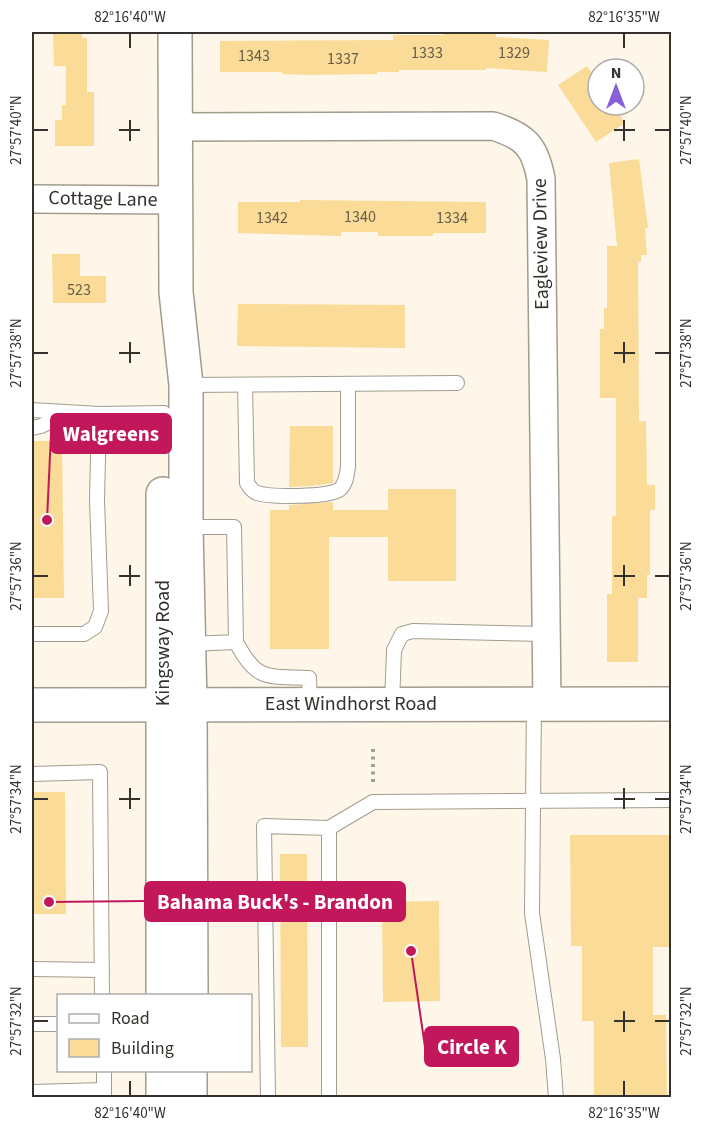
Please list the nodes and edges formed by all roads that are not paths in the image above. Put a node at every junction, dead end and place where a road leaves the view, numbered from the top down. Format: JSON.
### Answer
{"nodes":[{"id":1,"x":175,"y":32,"type":"edge"},
{"id":2,"x":176,"y":127,"type":"junction"},
{"id":3,"x":175,"y":185,"type":"junction"},
{"id":4,"x":32,"y":199,"type":"edge"},
{"id":5,"x":176,"y":292,"type":"junction"},
{"id":6,"x":457,"y":383,"type":"dead end"},
{"id":7,"x":348,"y":384,"type":"junction"},
{"id":8,"x":186,"y":385,"type":"junction"},
{"id":9,"x":245,"y":385,"type":"junction"},
{"id":10,"x":32,"y":411,"type":"edge"},
{"id":11,"x":70,"y":412,"type":"junction"},
{"id":12,"x":164,"y":413,"type":"junction"},
{"id":13,"x":99,"y":414,"type":"junction"},
{"id":14,"x":32,"y":428,"type":"edge"},
{"id":15,"x":186,"y":527,"type":"junction"},
{"id":16,"x":32,"y":634,"type":"edge"},
{"id":17,"x":546,"y":634,"type":"junction"},
{"id":18,"x":236,"y":642,"type":"junction"},
{"id":19,"x":189,"y":644,"type":"junction"},
{"id":20,"x":541,"y":703,"type":"junction"},
{"id":21,"x":177,"y":704,"type":"junction"},
{"id":22,"x":310,"y":704,"type":"junction"},
{"id":23,"x":392,"y":704,"type":"junction"},
{"id":24,"x":672,"y":704,"type":"edge"},
{"id":25,"x":32,"y":705,"type":"edge"},
{"id":26,"x":32,"y":774,"type":"edge"},
{"id":27,"x":534,"y":800,"type":"junction"},
{"id":28,"x":672,"y":800,"type":"edge"},
{"id":29,"x":329,"y":828,"type":"junction"},
{"id":30,"x":32,"y":969,"type":"edge"},
{"id":31,"x":102,"y":970,"type":"junction"},
{"id":32,"x":102,"y":994,"type":"edge"},
{"id":33,"x":162,"y":994,"type":"edge"},
{"id":34,"x":191,"y":994,"type":"edge"},
{"id":35,"x":32,"y":1024,"type":"edge"},
{"id":36,"x":57,"y":1024,"type":"edge"},
{"id":37,"x":104,"y":1072,"type":"edge"},
{"id":38,"x":163,"y":1072,"type":"edge"},
{"id":39,"x":190,"y":1072,"type":"edge"},
{"id":40,"x":32,"y":1092,"type":"edge"},
{"id":41,"x":104,"y":1094,"type":"edge"},
{"id":42,"x":163,"y":1098,"type":"edge"},
{"id":43,"x":190,"y":1098,"type":"edge"},
{"id":44,"x":268,"y":1098,"type":"edge"},
{"id":45,"x":329,"y":1098,"type":"edge"},
{"id":46,"x":556,"y":1098,"type":"edge"}],
"edges":[{"from":1,"to":2,"type":"street","name":"Kingsway Road"},
{"from":2,"to":3,"type":"street","name":"Kingsway Road"},
{"from":2,"to":17,"type":"street","name":"Eagleview Drive"},
{"from":3,"to":4,"type":"street","name":"Cottage Lane"},
{"from":3,"to":5,"type":"street","name":"Kingsway Road"},
{"from":5,"to":8,"type":"street","name":"Kingsway Road"},
{"from":5,"to":12,"type":"street","name":"Kingsway Road"},
{"from":6,"to":7,"type":"lane"},
{"from":7,"to":9,"type":"lane"},
{"from":7,"to":9,"type":"lane"},
{"from":8,"to":9,"type":"lane"},
{"from":8,"to":15,"type":"street","name":"Kingsway Road"},
{"from":10,"to":11,"type":"lane"},
{"from":11,"to":13,"type":"lane"},
{"from":11,"to":14,"type":"lane"},
{"from":12,"to":13,"type":"lane"},
{"from":12,"to":21,"type":"street","name":"Kingsway Road"},
{"from":13,"to":16,"type":"lane"},
{"from":15,"to":18,"type":"lane"},
{"from":15,"to":19,"type":"street","name":"Kingsway Road"},
{"from":17,"to":20,"type":"street","name":"Eagleview Drive"},
{"from":17,"to":23,"type":"lane"},
{"from":18,"to":19,"type":"lane"},
{"from":18,"to":22,"type":"lane"},
{"from":19,"to":21,"type":"street","name":"Kingsway Road"},
{"from":20,"to":23,"type":"street","name":"East Windhorst Road"},
{"from":20,"to":24,"type":"street","name":"East Windhorst Road"},
{"from":20,"to":27,"type":"lane"},
{"from":21,"to":22,"type":"street","name":"East Windhorst Road"},
{"from":21,"to":25,"type":"street","name":"East Windhorst Road"},
{"from":21,"to":33,"type":"street","name":"Kingsway Road"},
{"from":21,"to":34,"type":"street","name":"Kingsway Road"},
{"from":22,"to":23,"type":"street","name":"East Windhorst Road"},
{"from":26,"to":31,"type":"lane"},
{"from":27,"to":28,"type":"lane"},
{"from":27,"to":29,"type":"lane"},
{"from":27,"to":46,"type":"lane"},
{"from":29,"to":44,"type":"lane"},
{"from":29,"to":45,"type":"lane"},
{"from":30,"to":31,"type":"lane"},
{"from":31,"to":32,"type":"lane"},
{"from":35,"to":36,"type":"lane"},
{"from":37,"to":41,"type":"lane"},
{"from":38,"to":42,"type":"street"},
{"from":39,"to":43,"type":"street"},
{"from":40,"to":41,"type":"lane"}]}
